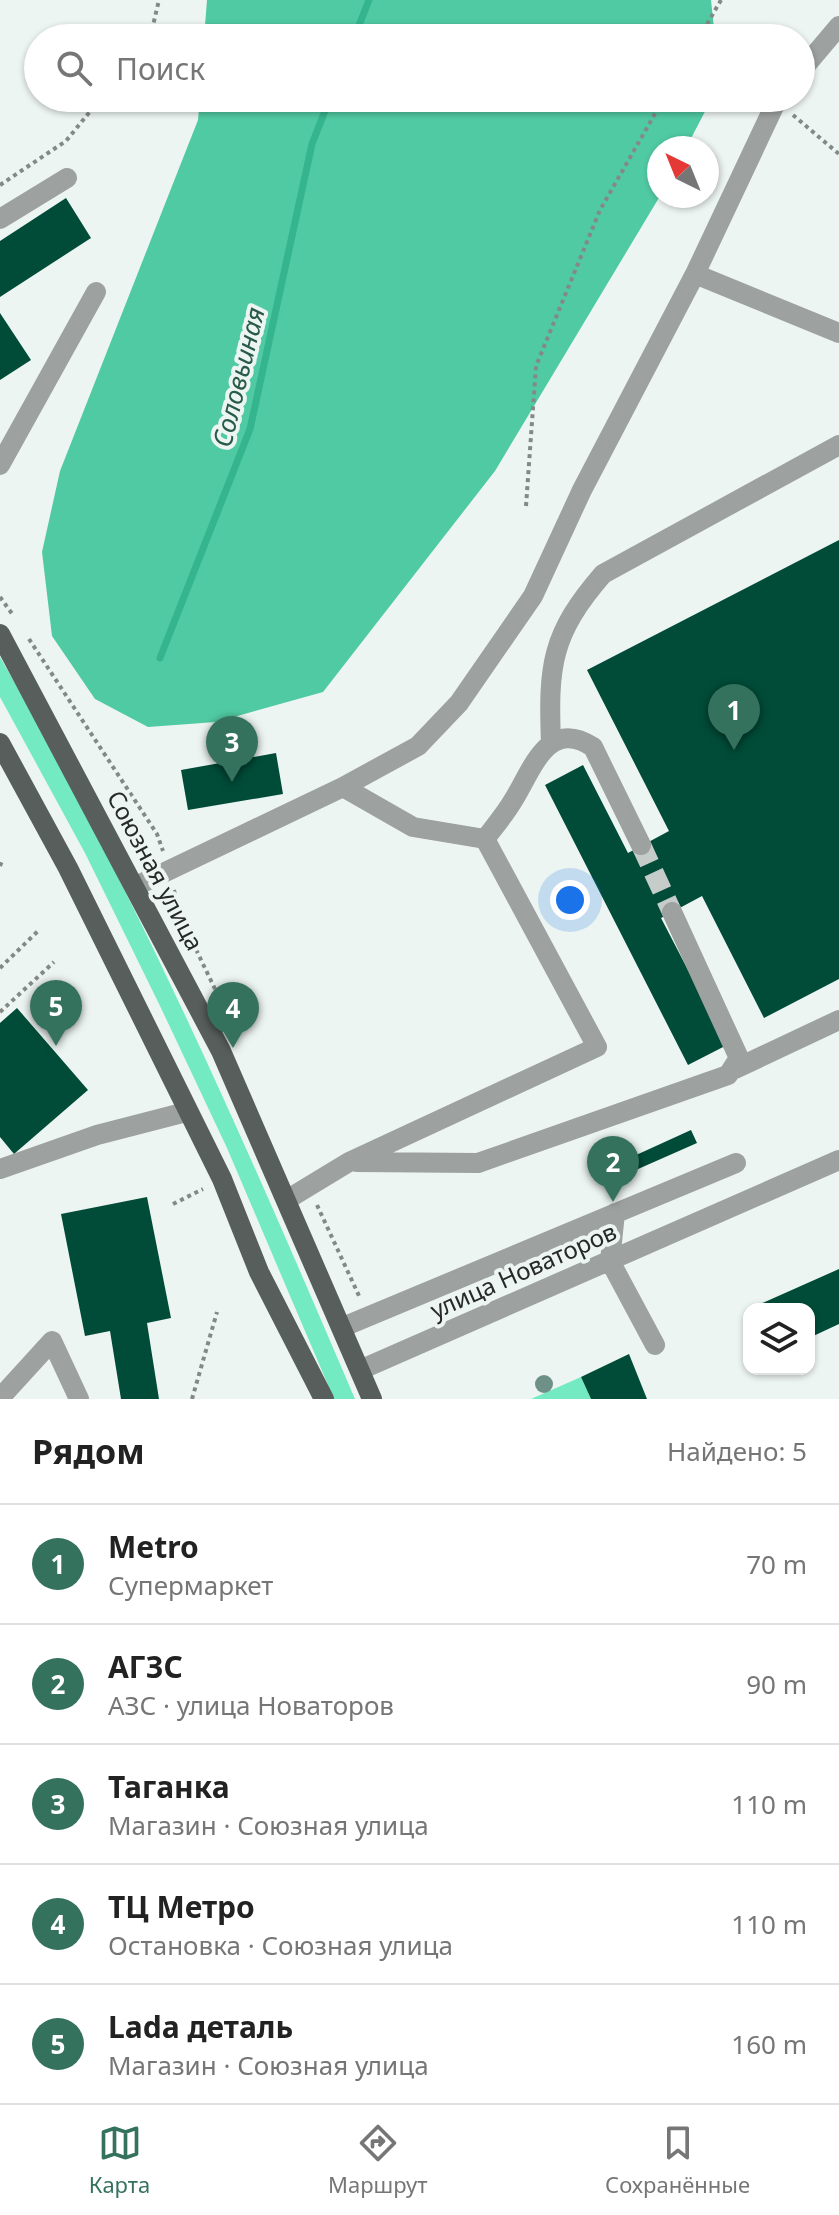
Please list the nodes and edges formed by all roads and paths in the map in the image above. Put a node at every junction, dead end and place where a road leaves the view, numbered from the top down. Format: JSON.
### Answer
{"nodes":[{"id":1,"x":159,"y":0,"type":"edge"},
{"id":2,"x":721,"y":0,"type":"edge"},
{"id":3,"x":153,"y":24,"type":"edge"},
{"id":4,"x":707,"y":24,"type":"edge"},
{"id":5,"x":839,"y":26,"type":"edge"},
{"id":6,"x":815,"y":54,"type":"edge"},
{"id":7,"x":90,"y":112,"type":"edge"},
{"id":8,"x":656,"y":112,"type":"edge"},
{"id":9,"x":771,"y":112,"type":"edge"},
{"id":10,"x":791,"y":112,"type":"edge"},
{"id":11,"x":839,"y":154,"type":"edge"},
{"id":12,"x":67,"y":178,"type":"dead end"},
{"id":13,"x":0,"y":185,"type":"edge"},
{"id":14,"x":0,"y":219,"type":"edge"},
{"id":15,"x":695,"y":274,"type":"junction"},
{"id":16,"x":96,"y":292,"type":"dead end"},
{"id":17,"x":839,"y":333,"type":"edge"},
{"id":18,"x":839,"y":445,"type":"edge"},
{"id":19,"x":0,"y":465,"type":"edge"},
{"id":20,"x":526,"y":506,"type":"dead end"},
{"id":21,"x":0,"y":634,"type":"edge"},
{"id":22,"x":0,"y":743,"type":"edge"},
{"id":23,"x":551,"y":743,"type":"junction"},
{"id":24,"x":343,"y":787,"type":"junction"},
{"id":25,"x":485,"y":839,"type":"junction"},
{"id":26,"x":641,"y":845,"type":"tunnel mouth"},
{"id":27,"x":136,"y":886,"type":"junction"},
{"id":28,"x":672,"y":912,"type":"tunnel mouth"},
{"id":29,"x":38,"y":931,"type":"dead end"},
{"id":30,"x":54,"y":962,"type":"dead end"},
{"id":31,"x":0,"y":968,"type":"edge"},
{"id":32,"x":0,"y":1012,"type":"edge"},
{"id":33,"x":839,"y":1020,"type":"edge"},
{"id":34,"x":735,"y":1069,"type":"junction"},
{"id":35,"x":186,"y":1112,"type":"junction"},
{"id":36,"x":839,"y":1160,"type":"edge"},
{"id":37,"x":349,"y":1162,"type":"junction"},
{"id":38,"x":736,"y":1163,"type":"dead end"},
{"id":39,"x":0,"y":1169,"type":"edge"},
{"id":40,"x":288,"y":1199,"type":"junction"},
{"id":41,"x":615,"y":1213,"type":"junction"},
{"id":42,"x":610,"y":1261,"type":"junction"},
{"id":43,"x":217,"y":1312,"type":"dead end"},
{"id":44,"x":343,"y":1327,"type":"junction"},
{"id":45,"x":655,"y":1345,"type":"dead end"},
{"id":46,"x":360,"y":1370,"type":"junction"},
{"id":47,"x":0,"y":1398,"type":"edge"},
{"id":48,"x":79,"y":1399,"type":"edge"},
{"id":49,"x":192,"y":1399,"type":"edge"},
{"id":50,"x":324,"y":1399,"type":"edge"},
{"id":51,"x":372,"y":1399,"type":"edge"}],
"edges":[{"from":1,"to":3,"type":"path"},
{"from":2,"to":4,"type":"path"},
{"from":5,"to":6,"type":"street"},
{"from":7,"to":13,"type":"path"},
{"from":8,"to":20,"type":"path"},
{"from":9,"to":15,"type":"street"},
{"from":10,"to":11,"type":"path"},
{"from":12,"to":14,"type":"street"},
{"from":15,"to":17,"type":"street"},
{"from":15,"to":24,"type":"street"},
{"from":16,"to":19,"type":"street"},
{"from":18,"to":23,"type":"street"},
{"from":21,"to":27,"type":"main road","name":"Союзная улица"},
{"from":22,"to":35,"type":"main road"},
{"from":23,"to":25,"type":"street"},
{"from":23,"to":26,"type":"street"},
{"from":24,"to":25,"type":"street"},
{"from":24,"to":27,"type":"street"},
{"from":25,"to":37,"type":"street"},
{"from":27,"to":40,"type":"main road","name":"Союзная улица"},
{"from":28,"to":34,"type":"street"},
{"from":29,"to":31,"type":"path"},
{"from":30,"to":32,"type":"path"},
{"from":33,"to":34,"type":"street"},
{"from":34,"to":37,"type":"street"},
{"from":35,"to":39,"type":"street"},
{"from":35,"to":50,"type":"main road"},
{"from":36,"to":42,"type":"street","name":"улица Новаторов"},
{"from":37,"to":40,"type":"street"},
{"from":38,"to":41,"type":"street"},
{"from":40,"to":44,"type":"main road","name":"Союзная улица"},
{"from":41,"to":42,"type":"street"},
{"from":41,"to":44,"type":"street"},
{"from":42,"to":45,"type":"street"},
{"from":42,"to":46,"type":"street","name":"улица Новаторов"},
{"from":43,"to":49,"type":"path"},
{"from":44,"to":46,"type":"main road","name":"Союзная улица"},
{"from":46,"to":51,"type":"main road","name":"Союзная улица"},
{"from":47,"to":48,"type":"street"}]}
